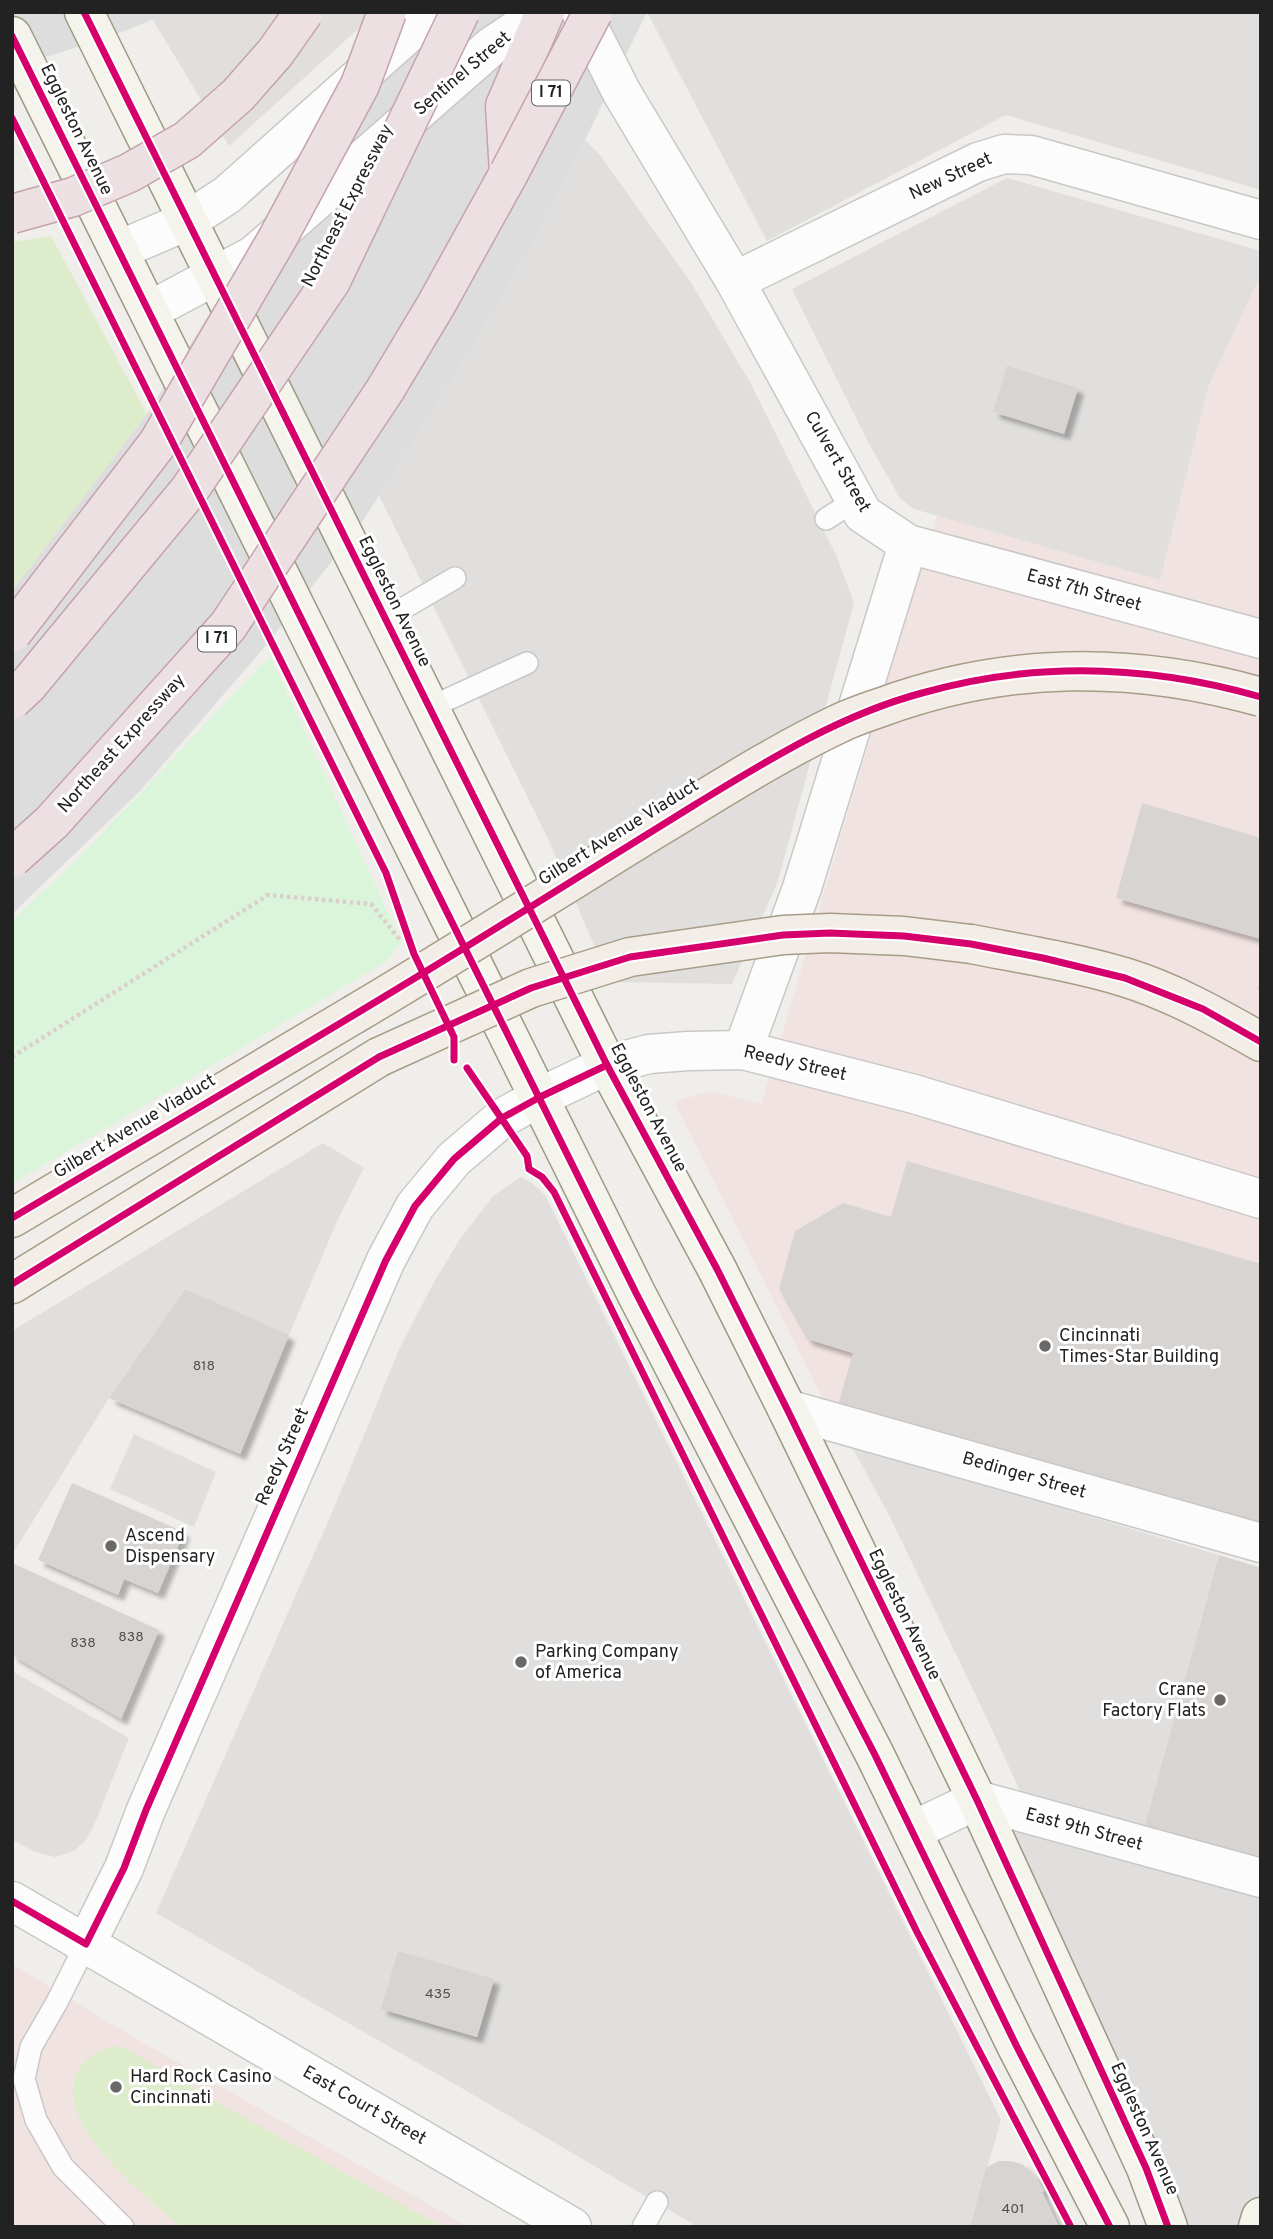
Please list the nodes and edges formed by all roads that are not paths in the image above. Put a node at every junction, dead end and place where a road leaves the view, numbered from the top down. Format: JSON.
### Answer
{"nodes":[{"id":1,"x":84,"y":12,"type":"edge"},
{"id":2,"x":304,"y":12,"type":"edge"},
{"id":3,"x":387,"y":12,"type":"edge"},
{"id":4,"x":432,"y":12,"type":"edge"},
{"id":5,"x":460,"y":12,"type":"edge"},
{"id":6,"x":544,"y":12,"type":"edge"},
{"id":7,"x":581,"y":12,"type":"edge"},
{"id":8,"x":593,"y":12,"type":"edge"},
{"id":9,"x":12,"y":36,"type":"edge"},
{"id":10,"x":509,"y":173,"type":"junction"},
{"id":11,"x":12,"y":214,"type":"edge"},
{"id":12,"x":1261,"y":220,"type":"edge"},
{"id":13,"x":187,"y":221,"type":"junction"},
{"id":14,"x":119,"y":250,"type":"junction"},
{"id":15,"x":215,"y":277,"type":"junction"},
{"id":16,"x":736,"y":281,"type":"junction"},
{"id":17,"x":149,"y":312,"type":"junction"},
{"id":18,"x":908,"y":544,"type":"junction"},
{"id":19,"x":455,"y":578,"type":"dead end"},
{"id":20,"x":385,"y":619,"type":"junction"},
{"id":21,"x":12,"y":633,"type":"edge"},
{"id":22,"x":1261,"y":639,"type":"edge"},
{"id":23,"x":527,"y":663,"type":"dead end"},
{"id":24,"x":1261,"y":697,"type":"edge"},
{"id":25,"x":12,"y":700,"type":"edge"},
{"id":26,"x":429,"y":708,"type":"junction"},
{"id":27,"x":12,"y":858,"type":"edge"},
{"id":28,"x":1261,"y":1042,"type":"edge"},
{"id":29,"x":743,"y":1050,"type":"junction"},
{"id":30,"x":607,"y":1065,"type":"junction"},
{"id":31,"x":540,"y":1097,"type":"junction"},
{"id":32,"x":1261,"y":1199,"type":"edge"},
{"id":33,"x":12,"y":1218,"type":"edge"},
{"id":34,"x":12,"y":1284,"type":"edge"},
{"id":35,"x":787,"y":1409,"type":"junction"},
{"id":36,"x":1261,"y":1543,"type":"edge"},
{"id":37,"x":977,"y":1800,"type":"junction"},
{"id":38,"x":912,"y":1831,"type":"junction"},
{"id":39,"x":1261,"y":1878,"type":"edge"},
{"id":40,"x":12,"y":1900,"type":"edge"},
{"id":41,"x":86,"y":1944,"type":"junction"},
{"id":42,"x":657,"y":2202,"type":"dead end"},
{"id":43,"x":1261,"y":2217,"type":"edge"},
{"id":44,"x":123,"y":2227,"type":"edge"},
{"id":45,"x":572,"y":2227,"type":"edge"},
{"id":46,"x":643,"y":2227,"type":"edge"},
{"id":47,"x":1110,"y":2227,"type":"edge"},
{"id":48,"x":1168,"y":2227,"type":"edge"},
{"id":49,"x":1258,"y":2227,"type":"edge"}],
"edges":[{"from":1,"to":13,"type":"main road","name":"Eggleston Avenue"},
{"from":2,"to":11,"type":"highway","bridge":true},
{"from":3,"to":21,"type":"highway","bridge":true},
{"from":4,"to":13,"type":"street"},
{"from":5,"to":25,"type":"highway","name":"Northeast Expressway","bridge":true},
{"from":6,"to":10,"type":"highway"},
{"from":6,"to":15,"type":"street","name":"Sentinel Street"},
{"from":7,"to":16,"type":"street","name":"Culvert Street"},
{"from":8,"to":10,"type":"highway","name":"Northeast Expressway","number":"I 71","bridge":true},
{"from":9,"to":14,"type":"main road","name":"Eggleston Avenue"},
{"from":10,"to":27,"type":"highway","name":"Northeast Expressway","number":"I 71","bridge":true},
{"from":12,"to":16,"type":"street","name":"New Street"},
{"from":13,"to":14,"type":"street"},
{"from":13,"to":15,"type":"main road","name":"Eggleston Avenue"},
{"from":14,"to":17,"type":"main road","name":"Eggleston Avenue"},
{"from":15,"to":17,"type":"street","name":"Sentinel Street"},
{"from":15,"to":20,"type":"main road","name":"Eggleston Avenue"},
{"from":16,"to":18,"type":"street","name":"Culvert Street"},
{"from":17,"to":31,"type":"main road","name":"Eggleston Avenue"},
{"from":18,"to":22,"type":"street","name":"East 7th Street"},
{"from":18,"to":29,"type":"street"},
{"from":19,"to":20,"type":"lane"},
{"from":20,"to":26,"type":"main road","name":"Eggleston Avenue"},
{"from":23,"to":26,"type":"lane"},
{"from":24,"to":33,"type":"main road","name":"Gilbert Avenue Viaduct","bridge":true},
{"from":26,"to":30,"type":"main road","name":"Eggleston Avenue"},
{"from":28,"to":34,"type":"main road","bridge":true},
{"from":29,"to":30,"type":"street","name":"Reedy Street"},
{"from":29,"to":32,"type":"street","name":"Reedy Street"},
{"from":30,"to":31,"type":"street","name":"Reedy Street"},
{"from":30,"to":35,"type":"main road","name":"Eggleston Avenue"},
{"from":31,"to":38,"type":"main road","name":"Eggleston Avenue"},
{"from":31,"to":41,"type":"street","name":"Reedy Street"},
{"from":35,"to":36,"type":"street","name":"Bedinger Street"},
{"from":35,"to":37,"type":"main road","name":"Eggleston Avenue"},
{"from":37,"to":38,"type":"street"},
{"from":37,"to":39,"type":"street","name":"East 9th Street"},
{"from":37,"to":48,"type":"main road","name":"Eggleston Avenue"},
{"from":38,"to":47,"type":"main road","name":"Eggleston Avenue"},
{"from":40,"to":41,"type":"street","name":"East Court Street"},
{"from":41,"to":44,"type":"lane"},
{"from":41,"to":45,"type":"street","name":"East Court Street"},
{"from":42,"to":46,"type":"lane"},
{"from":43,"to":49,"type":"main road"}]}
